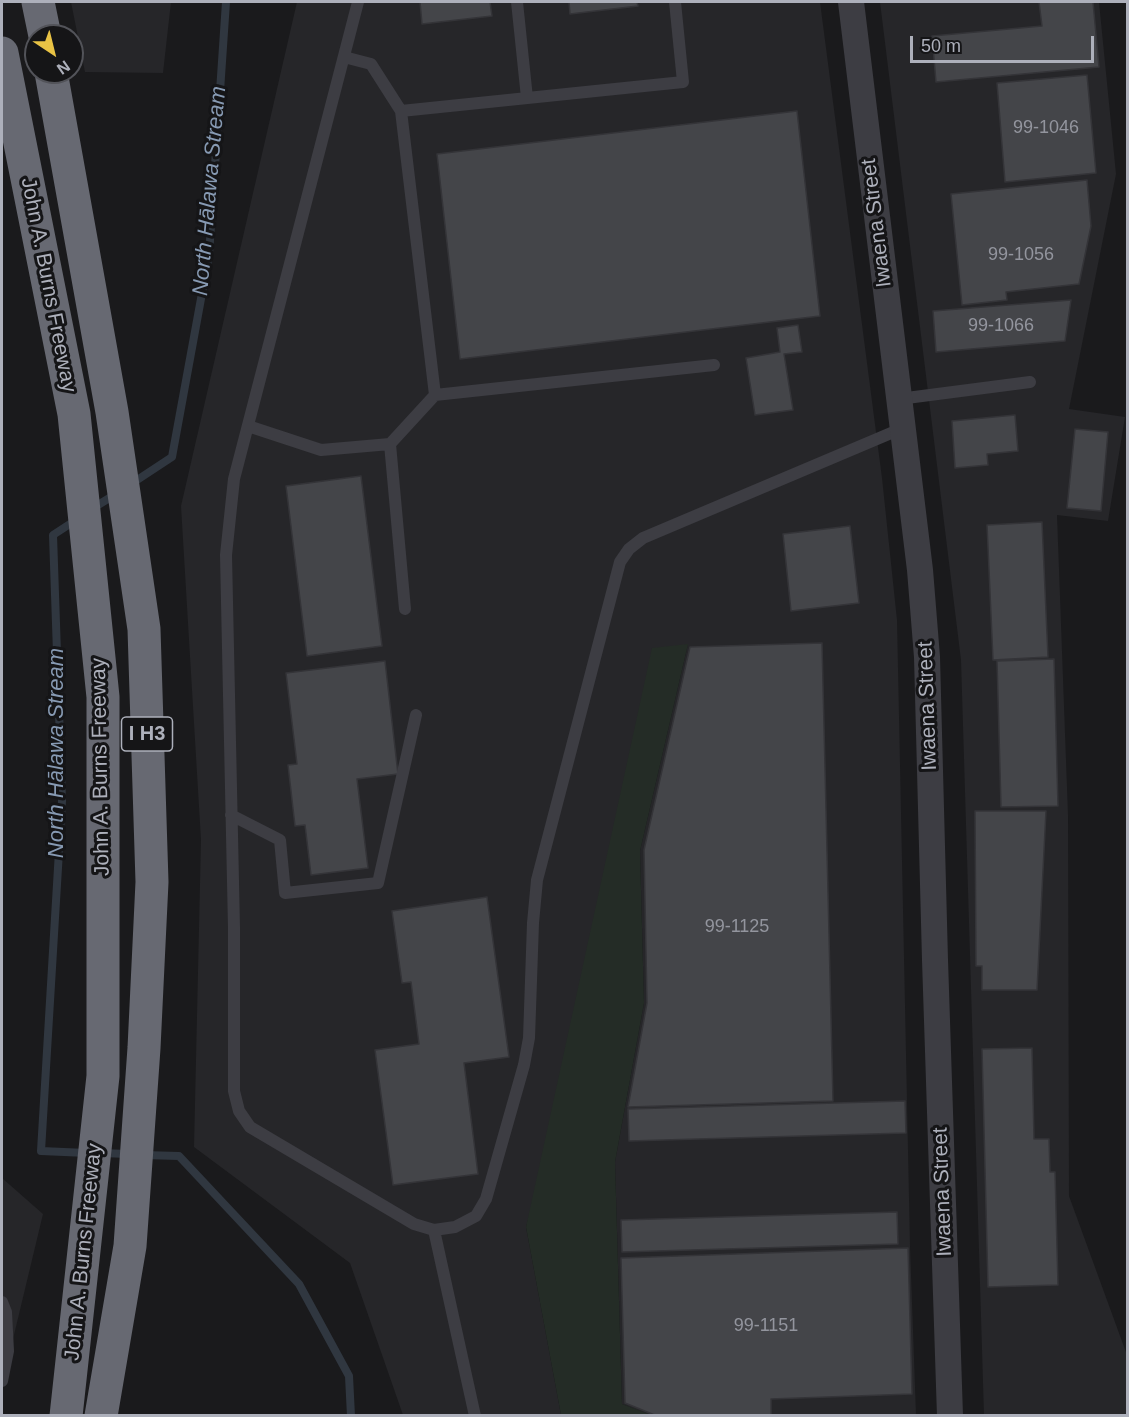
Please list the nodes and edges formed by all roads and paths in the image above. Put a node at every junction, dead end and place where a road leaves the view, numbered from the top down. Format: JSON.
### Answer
{"nodes":[{"id":1,"x":38,"y":2,"type":"edge"},
{"id":2,"x":358,"y":2,"type":"edge"},
{"id":3,"x":517,"y":2,"type":"edge"},
{"id":4,"x":675,"y":2,"type":"edge"},
{"id":5,"x":851,"y":2,"type":"edge"},
{"id":6,"x":43,"y":24,"type":"edge"},
{"id":7,"x":2,"y":53,"type":"edge"},
{"id":8,"x":344,"y":57,"type":"junction"},
{"id":9,"x":53,"y":84,"type":"edge"},
{"id":10,"x":527,"y":98,"type":"junction"},
{"id":11,"x":401,"y":111,"type":"junction"},
{"id":12,"x":714,"y":365,"type":"dead end"},
{"id":13,"x":1030,"y":382,"type":"dead end"},
{"id":14,"x":435,"y":394,"type":"junction"},
{"id":15,"x":899,"y":399,"type":"junction"},
{"id":16,"x":248,"y":426,"type":"junction"},
{"id":17,"x":903,"y":428,"type":"junction"},
{"id":18,"x":390,"y":444,"type":"junction"},
{"id":19,"x":405,"y":609,"type":"dead end"},
{"id":20,"x":416,"y":715,"type":"dead end"},
{"id":21,"x":231,"y":815,"type":"junction"},
{"id":22,"x":434,"y":1230,"type":"junction"},
{"id":23,"x":2,"y":1302,"type":"edge"},
{"id":24,"x":2,"y":1381,"type":"edge"},
{"id":25,"x":67,"y":1407,"type":"edge"},
{"id":26,"x":103,"y":1408,"type":"edge"},
{"id":27,"x":475,"y":1416,"type":"edge"},
{"id":28,"x":950,"y":1416,"type":"edge"}],
"edges":[{"from":1,"to":6,"type":"highway"},
{"from":2,"to":8,"type":"lane"},
{"from":3,"to":10,"type":"lane"},
{"from":4,"to":10,"type":"lane"},
{"from":5,"to":15,"type":"street","name":"Iwaena Street"},
{"from":7,"to":25,"type":"highway","name":"John A. Burns Freeway","number":"I H3"},
{"from":8,"to":11,"type":"lane"},
{"from":8,"to":16,"type":"lane"},
{"from":9,"to":26,"type":"highway","name":"John A. Burns Freeway","number":"I H3"},
{"from":10,"to":11,"type":"lane"},
{"from":11,"to":14,"type":"lane"},
{"from":12,"to":14,"type":"lane"},
{"from":13,"to":15,"type":"lane"},
{"from":14,"to":18,"type":"lane"},
{"from":15,"to":17,"type":"street","name":"Iwaena Street"},
{"from":16,"to":18,"type":"lane"},
{"from":16,"to":21,"type":"lane"},
{"from":17,"to":22,"type":"lane"},
{"from":17,"to":28,"type":"street","name":"Iwaena Street"},
{"from":18,"to":19,"type":"lane"},
{"from":20,"to":21,"type":"lane"},
{"from":21,"to":22,"type":"lane"},
{"from":22,"to":27,"type":"lane"},
{"from":23,"to":24,"type":"lane"}]}
